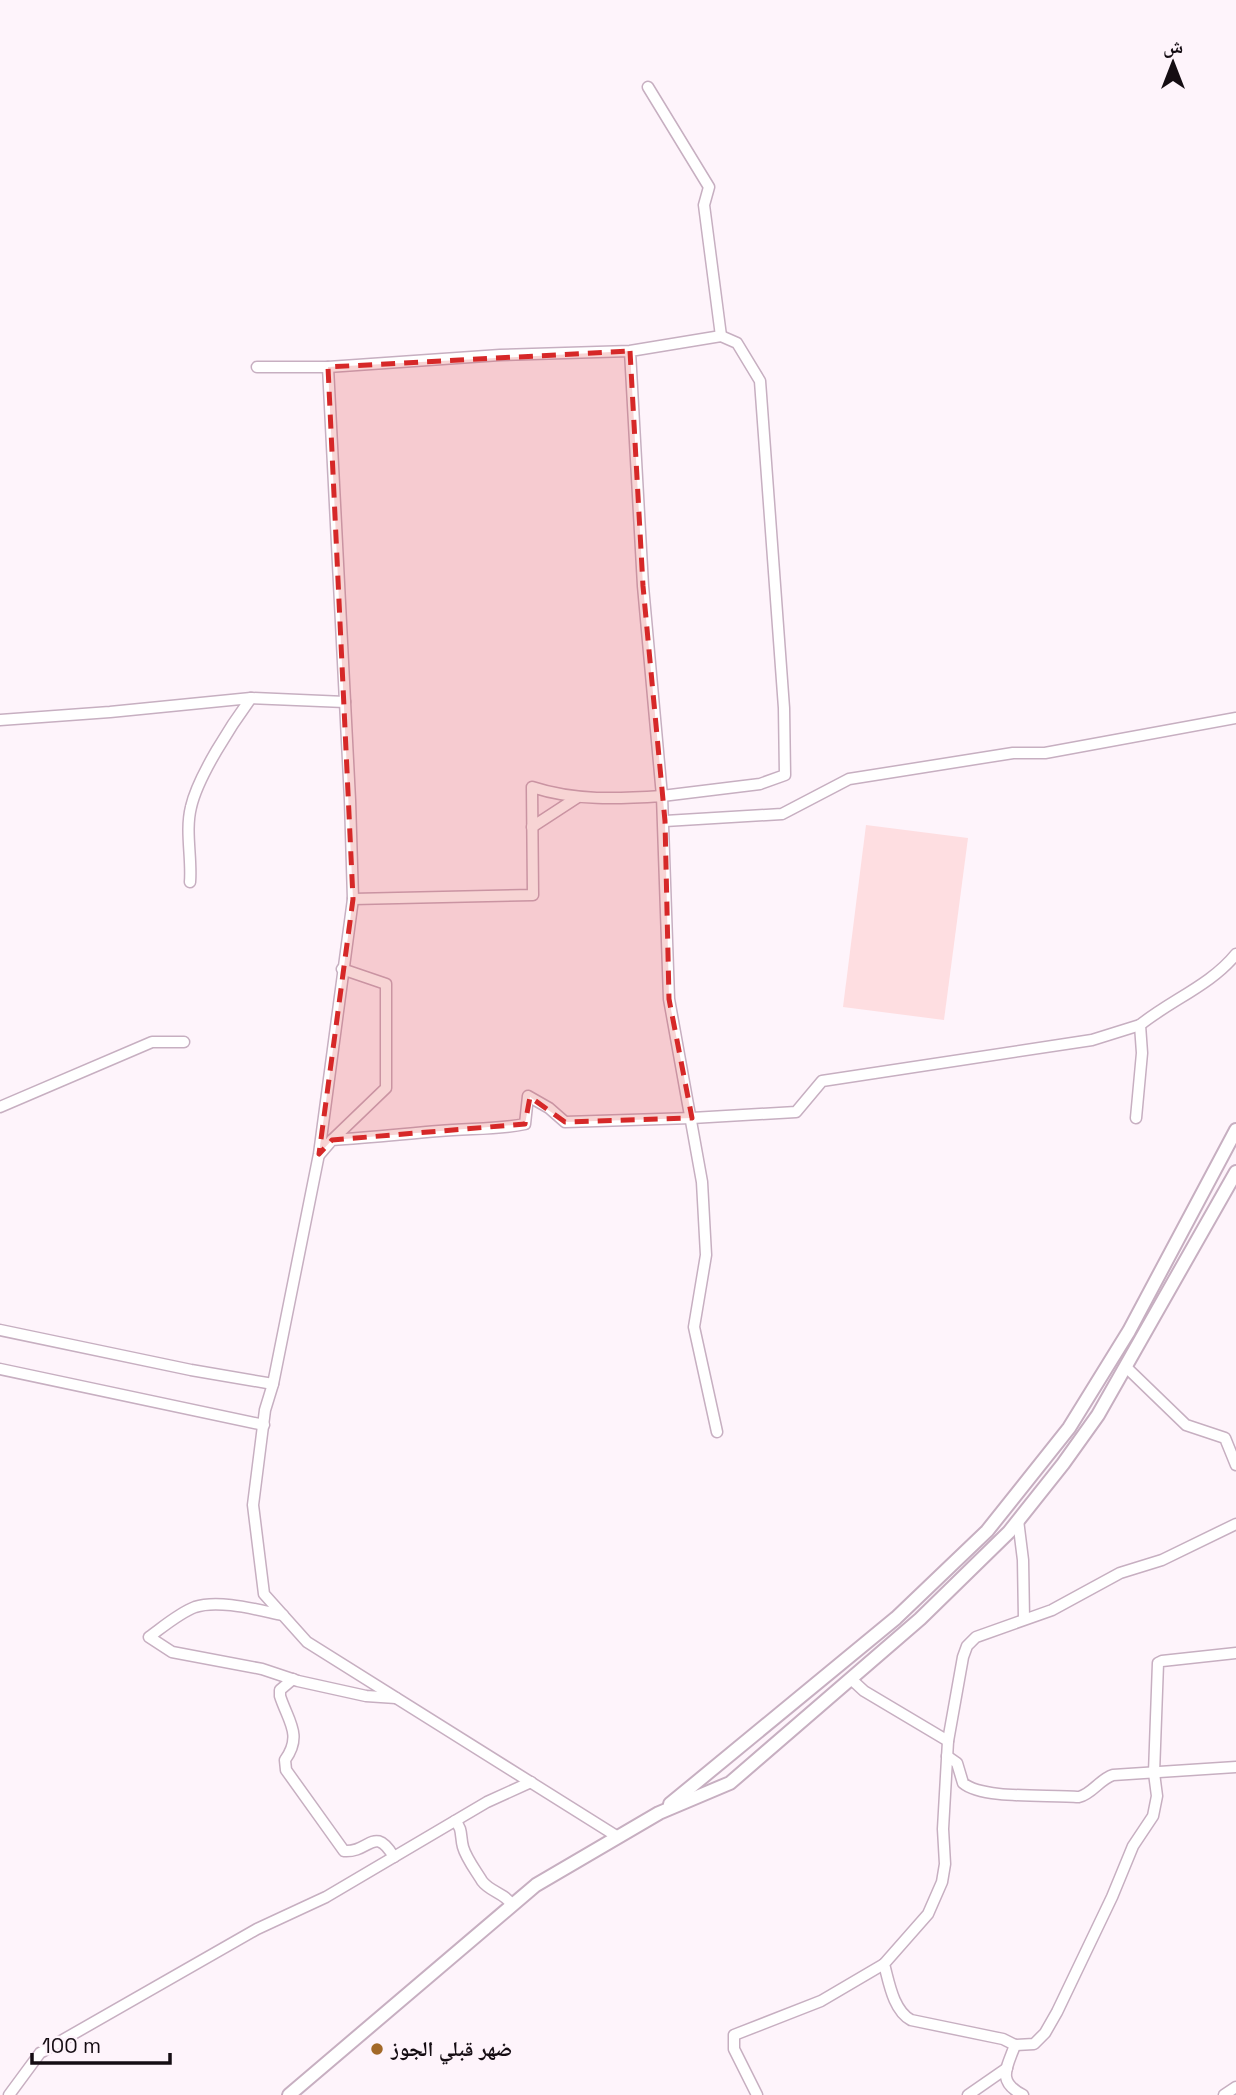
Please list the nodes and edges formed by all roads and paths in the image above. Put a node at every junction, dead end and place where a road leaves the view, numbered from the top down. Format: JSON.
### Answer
{"nodes":[{"id":1,"x":648,"y":87,"type":"dead end"},
{"id":2,"x":721,"y":336,"type":"junction"},
{"id":3,"x":631,"y":351,"type":"junction"},
{"id":4,"x":257,"y":367,"type":"dead end"},
{"id":5,"x":328,"y":367,"type":"junction"},
{"id":6,"x":250,"y":698,"type":"junction"},
{"id":7,"x":345,"y":702,"type":"junction"},
{"id":8,"x":1236,"y":719,"type":"edge"},
{"id":9,"x":0,"y":720,"type":"edge"},
{"id":10,"x":662,"y":796,"type":"junction"},
{"id":11,"x":579,"y":797,"type":"junction"},
{"id":12,"x":665,"y":821,"type":"junction"},
{"id":13,"x":532,"y":827,"type":"junction"},
{"id":14,"x":190,"y":882,"type":"dead end"},
{"id":15,"x":353,"y":899,"type":"junction"},
{"id":16,"x":1236,"y":954,"type":"edge"},
{"id":17,"x":342,"y":969,"type":"junction"},
{"id":18,"x":1140,"y":1025,"type":"junction"},
{"id":19,"x":184,"y":1042,"type":"dead end"},
{"id":20,"x":0,"y":1107,"type":"edge"},
{"id":21,"x":692,"y":1118,"type":"junction"},
{"id":22,"x":1136,"y":1118,"type":"dead end"},
{"id":23,"x":1236,"y":1130,"type":"edge"},
{"id":24,"x":332,"y":1140,"type":"junction"},
{"id":25,"x":1231,"y":1149,"type":"edge"},
{"id":26,"x":319,"y":1154,"type":"junction"},
{"id":27,"x":1236,"y":1172,"type":"edge"},
{"id":28,"x":0,"y":1329,"type":"edge"},
{"id":29,"x":1126,"y":1367,"type":"junction"},
{"id":30,"x":0,"y":1369,"type":"edge"},
{"id":31,"x":273,"y":1384,"type":"junction"},
{"id":32,"x":264,"y":1425,"type":"junction"},
{"id":33,"x":717,"y":1432,"type":"dead end"},
{"id":34,"x":1236,"y":1465,"type":"edge"},
{"id":35,"x":1018,"y":1520,"type":"junction"},
{"id":36,"x":1236,"y":1524,"type":"edge"},
{"id":37,"x":283,"y":1615,"type":"junction"},
{"id":38,"x":1024,"y":1619,"type":"junction"},
{"id":39,"x":1236,"y":1653,"type":"edge"},
{"id":40,"x":293,"y":1679,"type":"junction"},
{"id":41,"x":851,"y":1679,"type":"junction"},
{"id":42,"x":397,"y":1698,"type":"junction"},
{"id":43,"x":948,"y":1741,"type":"junction"},
{"id":44,"x":947,"y":1756,"type":"junction"},
{"id":45,"x":1236,"y":1767,"type":"edge"},
{"id":46,"x":1154,"y":1773,"type":"junction"},
{"id":47,"x":531,"y":1782,"type":"junction"},
{"id":48,"x":659,"y":1813,"type":"junction"},
{"id":49,"x":455,"y":1821,"type":"junction"},
{"id":50,"x":618,"y":1837,"type":"junction"},
{"id":51,"x":394,"y":1857,"type":"junction"},
{"id":52,"x":512,"y":1905,"type":"junction"},
{"id":53,"x":884,"y":1964,"type":"junction"},
{"id":54,"x":1014,"y":2045,"type":"junction"},
{"id":55,"x":1007,"y":2068,"type":"junction"},
{"id":56,"x":1236,"y":2087,"type":"edge"},
{"id":57,"x":9,"y":2095,"type":"edge"},
{"id":58,"x":289,"y":2095,"type":"edge"},
{"id":59,"x":757,"y":2095,"type":"edge"},
{"id":60,"x":968,"y":2095,"type":"edge"},
{"id":61,"x":1023,"y":2095,"type":"edge"},
{"id":62,"x":1224,"y":2095,"type":"edge"}],
"edges":[{"from":1,"to":2,"type":"street"},
{"from":2,"to":3,"type":"street"},
{"from":2,"to":10,"type":"street"},
{"from":3,"to":5,"type":"street"},
{"from":3,"to":10,"type":"street"},
{"from":4,"to":5,"type":"street"},
{"from":5,"to":7,"type":"street"},
{"from":6,"to":7,"type":"street"},
{"from":6,"to":9,"type":"street"},
{"from":6,"to":14,"type":"street"},
{"from":7,"to":15,"type":"street"},
{"from":8,"to":12,"type":"street"},
{"from":10,"to":11,"type":"street"},
{"from":10,"to":12,"type":"street"},
{"from":11,"to":13,"type":"street"},
{"from":11,"to":13,"type":"street"},
{"from":12,"to":21,"type":"street"},
{"from":13,"to":15,"type":"street"},
{"from":15,"to":17,"type":"street"},
{"from":16,"to":18,"type":"street"},
{"from":17,"to":24,"type":"street"},
{"from":17,"to":26,"type":"street"},
{"from":18,"to":21,"type":"street"},
{"from":18,"to":22,"type":"street"},
{"from":19,"to":20,"type":"street"},
{"from":21,"to":24,"type":"street"},
{"from":21,"to":33,"type":"street"},
{"from":23,"to":25,"type":"main road"},
{"from":24,"to":26,"type":"street"},
{"from":25,"to":48,"type":"main road"},
{"from":26,"to":31,"type":"street"},
{"from":27,"to":29,"type":"main road"},
{"from":28,"to":31,"type":"street"},
{"from":29,"to":34,"type":"street"},
{"from":29,"to":35,"type":"main road"},
{"from":30,"to":32,"type":"street"},
{"from":31,"to":32,"type":"street"},
{"from":32,"to":37,"type":"street"},
{"from":35,"to":38,"type":"street"},
{"from":35,"to":41,"type":"main road"},
{"from":36,"to":38,"type":"street"},
{"from":37,"to":40,"type":"street"},
{"from":37,"to":42,"type":"street"},
{"from":38,"to":43,"type":"street"},
{"from":39,"to":46,"type":"street"},
{"from":40,"to":42,"type":"street"},
{"from":40,"to":51,"type":"street"},
{"from":41,"to":43,"type":"street"},
{"from":41,"to":48,"type":"main road"},
{"from":42,"to":47,"type":"street"},
{"from":43,"to":44,"type":"street"},
{"from":44,"to":46,"type":"street"},
{"from":44,"to":53,"type":"street"},
{"from":45,"to":46,"type":"street"},
{"from":46,"to":54,"type":"street"},
{"from":47,"to":49,"type":"street"},
{"from":47,"to":50,"type":"street"},
{"from":48,"to":50,"type":"main road"},
{"from":49,"to":51,"type":"street"},
{"from":49,"to":52,"type":"street"},
{"from":50,"to":52,"type":"main road"},
{"from":51,"to":57,"type":"street"},
{"from":52,"to":58,"type":"main road"},
{"from":53,"to":54,"type":"street"},
{"from":53,"to":59,"type":"street"},
{"from":54,"to":55,"type":"street"},
{"from":55,"to":60,"type":"street"},
{"from":55,"to":61,"type":"street"},
{"from":56,"to":62,"type":"street"}]}
